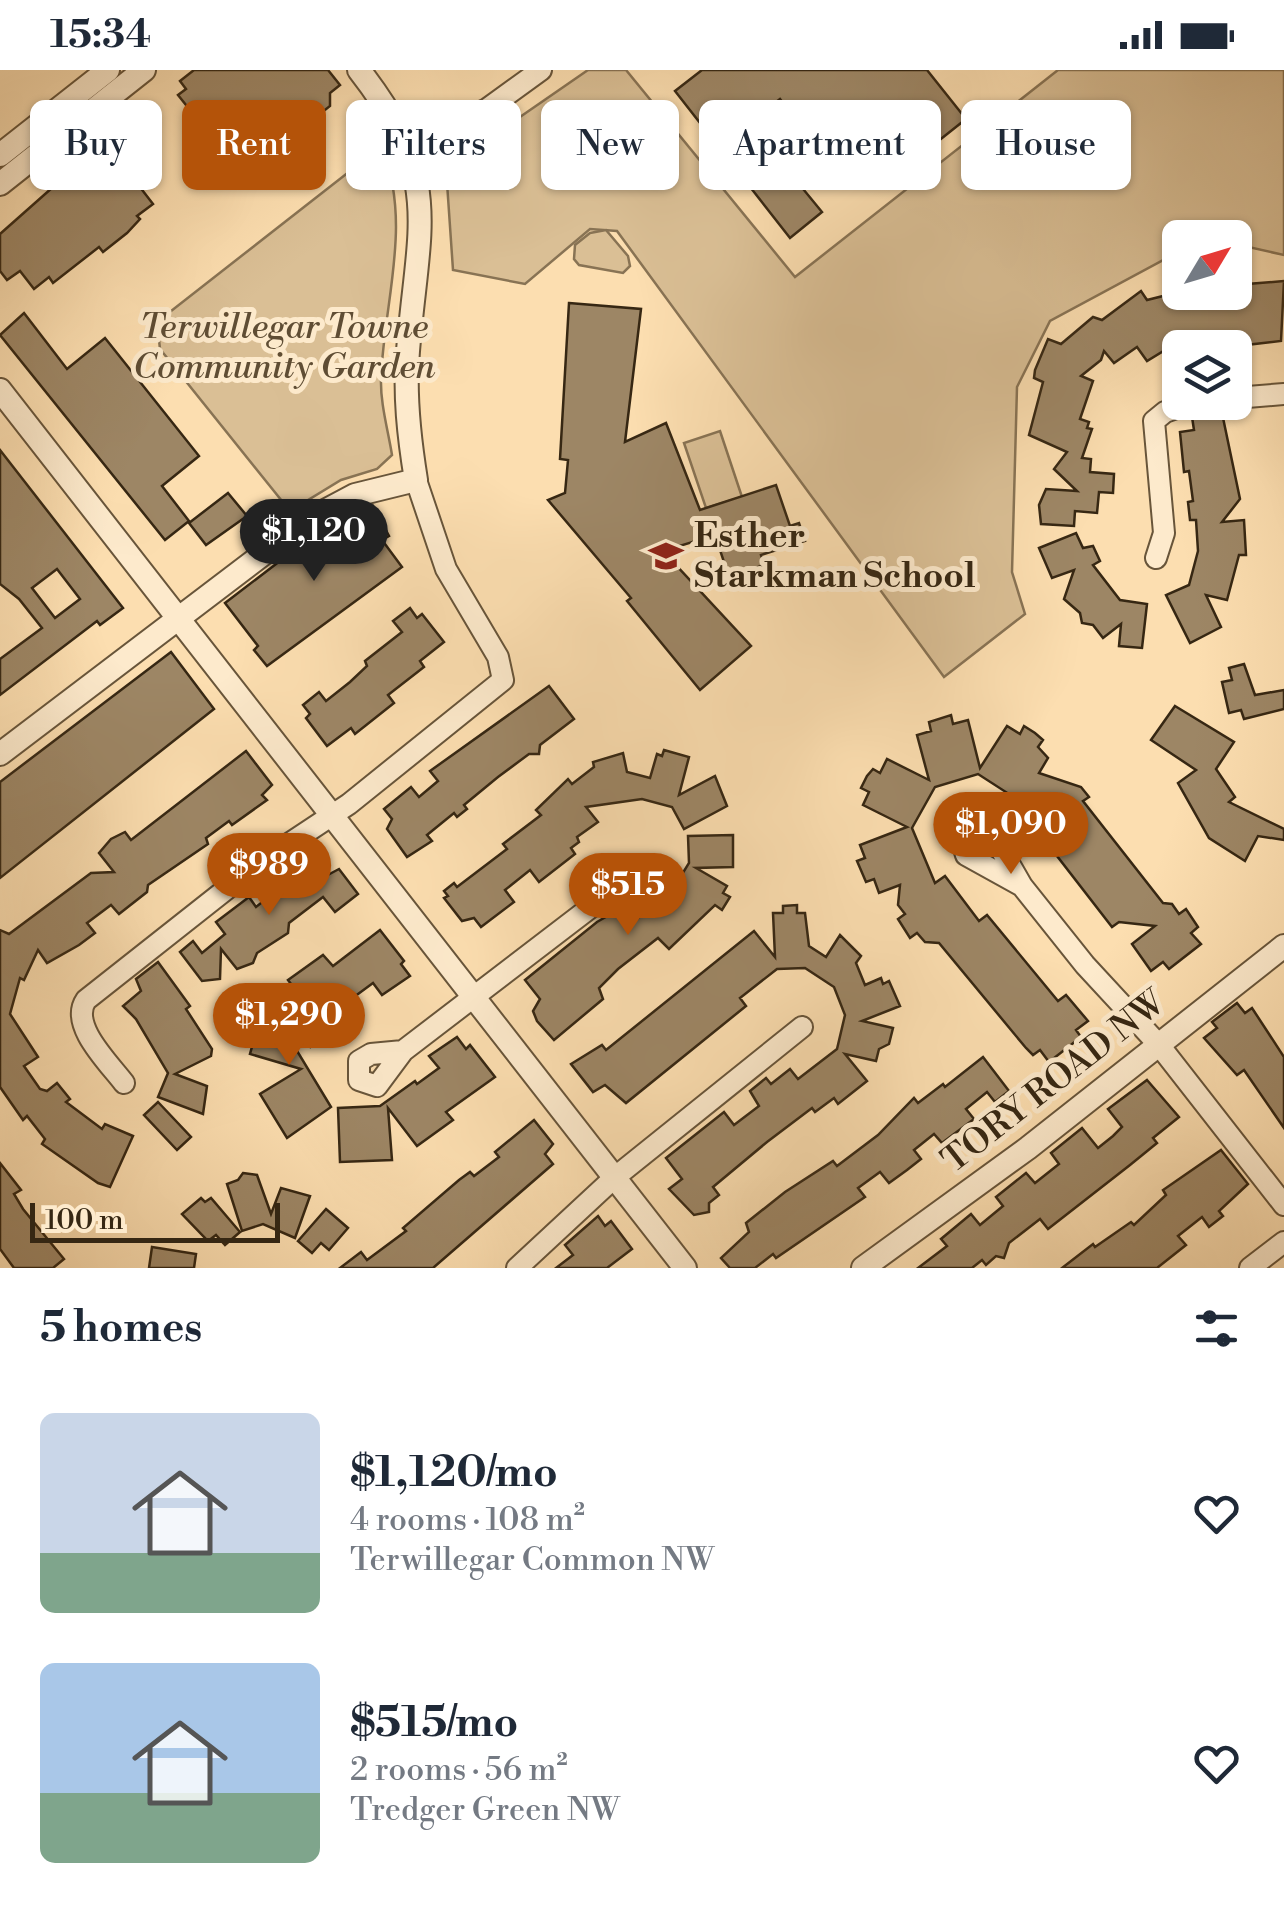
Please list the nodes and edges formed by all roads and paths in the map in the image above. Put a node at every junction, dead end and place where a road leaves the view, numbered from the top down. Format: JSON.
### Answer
{"nodes":[{"id":1,"x":108,"y":70,"type":"edge"},
{"id":2,"x":144,"y":70,"type":"edge"},
{"id":3,"x":359,"y":70,"type":"edge"},
{"id":4,"x":541,"y":70,"type":"edge"},
{"id":5,"x":382,"y":100,"type":"edge"},
{"id":6,"x":500,"y":100,"type":"edge"},
{"id":7,"x":0,"y":155,"type":"edge"},
{"id":8,"x":0,"y":184,"type":"edge"},
{"id":9,"x":417,"y":190,"type":"edge"},
{"id":10,"x":0,"y":390,"type":"edge"},
{"id":11,"x":1284,"y":394,"type":"edge"},
{"id":12,"x":1252,"y":397,"type":"edge"},
{"id":13,"x":1162,"y":414,"type":"edge"},
{"id":14,"x":416,"y":480,"type":"junction"},
{"id":15,"x":1156,"y":558,"type":"dead end"},
{"id":16,"x":177,"y":618,"type":"junction"},
{"id":17,"x":0,"y":754,"type":"edge"},
{"id":18,"x":334,"y":815,"type":"junction"},
{"id":19,"x":646,"y":865,"type":"dead end"},
{"id":20,"x":1022,"y":886,"type":"dead end"},
{"id":21,"x":1284,"y":946,"type":"edge"},
{"id":22,"x":473,"y":996,"type":"junction"},
{"id":23,"x":802,"y":1027,"type":"dead end"},
{"id":24,"x":1159,"y":1046,"type":"junction"},
{"id":25,"x":403,"y":1051,"type":"dead end"},
{"id":26,"x":124,"y":1084,"type":"dead end"},
{"id":27,"x":614,"y":1178,"type":"junction"},
{"id":28,"x":1284,"y":1205,"type":"edge"},
{"id":29,"x":1284,"y":1242,"type":"edge"},
{"id":30,"x":517,"y":1268,"type":"edge"},
{"id":31,"x":684,"y":1268,"type":"edge"},
{"id":32,"x":863,"y":1268,"type":"edge"},
{"id":33,"x":1250,"y":1268,"type":"edge"}],
"edges":[{"from":1,"to":7,"type":"street"},
{"from":2,"to":8,"type":"street"},
{"from":3,"to":5,"type":"street"},
{"from":4,"to":6,"type":"street"},
{"from":9,"to":14,"type":"street"},
{"from":10,"to":16,"type":"street"},
{"from":11,"to":12,"type":"street"},
{"from":13,"to":15,"type":"street"},
{"from":14,"to":16,"type":"street"},
{"from":14,"to":18,"type":"street"},
{"from":16,"to":17,"type":"street"},
{"from":16,"to":18,"type":"street"},
{"from":18,"to":22,"type":"street"},
{"from":18,"to":26,"type":"street"},
{"from":19,"to":22,"type":"street"},
{"from":20,"to":24,"type":"street"},
{"from":21,"to":24,"type":"street","name":"TORY ROAD NW"},
{"from":22,"to":25,"type":"street"},
{"from":22,"to":27,"type":"street"},
{"from":23,"to":27,"type":"street"},
{"from":24,"to":28,"type":"street"},
{"from":24,"to":32,"type":"street","name":"TORY ROAD NW"},
{"from":27,"to":30,"type":"street"},
{"from":27,"to":31,"type":"street"},
{"from":29,"to":33,"type":"street"}]}
